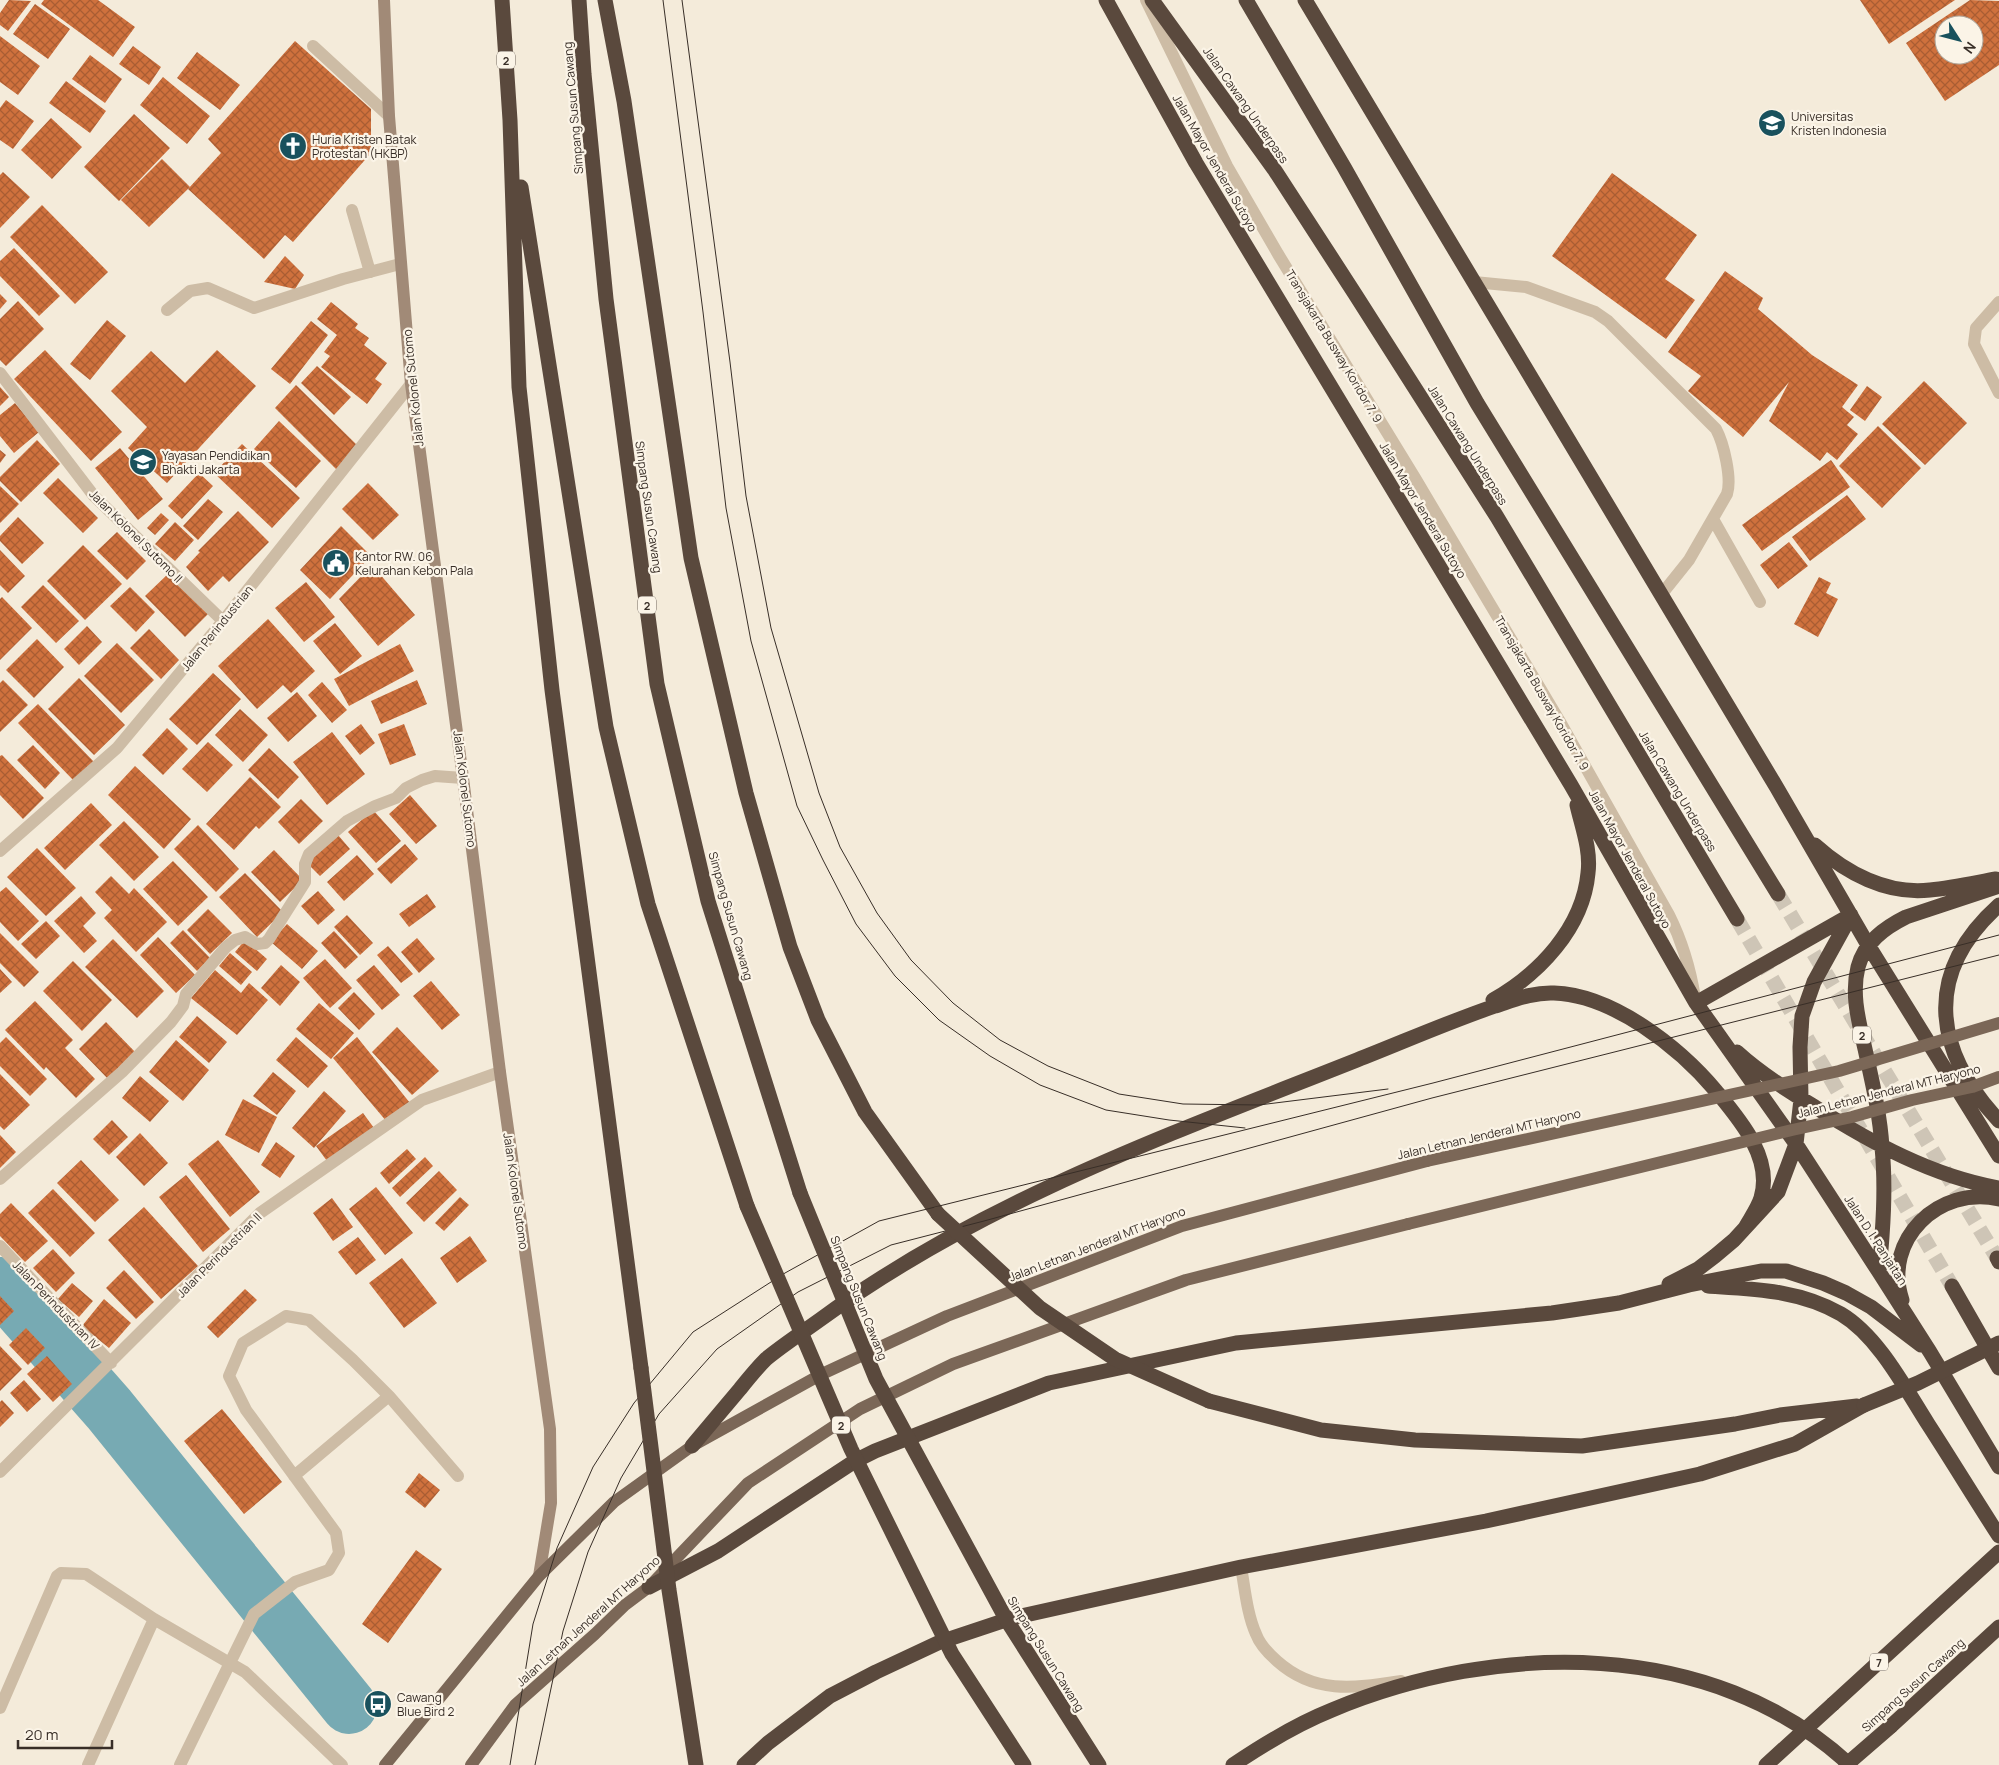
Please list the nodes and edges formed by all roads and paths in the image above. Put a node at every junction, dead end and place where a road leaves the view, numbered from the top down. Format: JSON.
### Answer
{"nodes":[{"id":1,"x":384,"y":0,"type":"edge"},
{"id":2,"x":502,"y":0,"type":"edge"},
{"id":3,"x":579,"y":0,"type":"edge"},
{"id":4,"x":605,"y":0,"type":"edge"},
{"id":5,"x":1106,"y":0,"type":"edge"},
{"id":6,"x":1146,"y":0,"type":"edge"},
{"id":7,"x":1152,"y":0,"type":"edge"},
{"id":8,"x":1246,"y":0,"type":"edge"},
{"id":9,"x":1305,"y":0,"type":"edge"},
{"id":10,"x":313,"y":46,"type":"dead end"},
{"id":11,"x":389,"y":116,"type":"junction"},
{"id":12,"x":510,"y":120,"type":"junction"},
{"id":13,"x":352,"y":210,"type":"dead end"},
{"id":14,"x":400,"y":264,"type":"junction"},
{"id":15,"x":370,"y":272,"type":"junction"},
{"id":16,"x":1474,"y":282,"type":"junction"},
{"id":17,"x":1999,"y":302,"type":"edge"},
{"id":18,"x":167,"y":310,"type":"dead end"},
{"id":19,"x":0,"y":373,"type":"edge"},
{"id":20,"x":411,"y":384,"type":"junction"},
{"id":21,"x":1999,"y":393,"type":"edge"},
{"id":22,"x":1713,"y":518,"type":"junction"},
{"id":23,"x":1661,"y":595,"type":"junction"},
{"id":24,"x":1760,"y":602,"type":"dead end"},
{"id":25,"x":223,"y":621,"type":"junction"},
{"id":26,"x":463,"y":778,"type":"junction"},
{"id":27,"x":1571,"y":785,"type":"junction"},
{"id":28,"x":1806,"y":837,"type":"junction"},
{"id":29,"x":0,"y":851,"type":"edge"},
{"id":30,"x":1999,"y":878,"type":"edge"},
{"id":31,"x":1999,"y":886,"type":"edge"},
{"id":32,"x":1778,"y":894,"type":"tunnel mouth"},
{"id":33,"x":1999,"y":905,"type":"edge"},
{"id":34,"x":1851,"y":915,"type":"junction"},
{"id":35,"x":1738,"y":919,"type":"tunnel mouth"},
{"id":36,"x":1868,"y":945,"type":"junction"},
{"id":37,"x":1696,"y":1003,"type":"junction"},
{"id":38,"x":1465,"y":1016,"type":"junction"},
{"id":39,"x":1999,"y":1023,"type":"edge"},
{"id":40,"x":1718,"y":1034,"type":"junction"},
{"id":41,"x":500,"y":1072,"type":"junction"},
{"id":42,"x":1999,"y":1077,"type":"edge"},
{"id":43,"x":1801,"y":1099,"type":"junction"},
{"id":44,"x":1999,"y":1121,"type":"edge"},
{"id":45,"x":1796,"y":1144,"type":"junction"},
{"id":46,"x":1882,"y":1146,"type":"junction"},
{"id":47,"x":1999,"y":1156,"type":"edge"},
{"id":48,"x":0,"y":1179,"type":"edge"},
{"id":49,"x":1999,"y":1188,"type":"edge"},
{"id":50,"x":1999,"y":1199,"type":"edge"},
{"id":51,"x":1745,"y":1228,"type":"junction"},
{"id":52,"x":0,"y":1246,"type":"edge"},
{"id":53,"x":1879,"y":1272,"type":"junction"},
{"id":54,"x":1689,"y":1285,"type":"junction"},
{"id":55,"x":1952,"y":1286,"type":"tunnel mouth"},
{"id":56,"x":1618,"y":1303,"type":"junction"},
{"id":57,"x":1908,"y":1318,"type":"junction"},
{"id":58,"x":1999,"y":1343,"type":"edge"},
{"id":59,"x":1930,"y":1352,"type":"junction"},
{"id":60,"x":111,"y":1363,"type":"junction"},
{"id":61,"x":1999,"y":1368,"type":"edge"},
{"id":62,"x":389,"y":1396,"type":"junction"},
{"id":63,"x":1864,"y":1406,"type":"junction"},
{"id":64,"x":692,"y":1446,"type":"junction"},
{"id":65,"x":1999,"y":1467,"type":"edge"},
{"id":66,"x":0,"y":1472,"type":"edge"},
{"id":67,"x":294,"y":1476,"type":"junction"},
{"id":68,"x":458,"y":1476,"type":"dead end"},
{"id":69,"x":1999,"y":1536,"type":"edge"},
{"id":70,"x":1999,"y":1552,"type":"edge"},
{"id":71,"x":1241,"y":1567,"type":"junction"},
{"id":72,"x":539,"y":1576,"type":"junction"},
{"id":73,"x":649,"y":1587,"type":"junction"},
{"id":74,"x":154,"y":1619,"type":"junction"},
{"id":75,"x":1999,"y":1627,"type":"edge"},
{"id":76,"x":230,"y":1663,"type":"junction"},
{"id":77,"x":1460,"y":1672,"type":"junction"},
{"id":78,"x":0,"y":1708,"type":"edge"},
{"id":79,"x":88,"y":1765,"type":"edge"},
{"id":80,"x":180,"y":1765,"type":"edge"},
{"id":81,"x":342,"y":1765,"type":"edge"},
{"id":82,"x":385,"y":1765,"type":"edge"},
{"id":83,"x":471,"y":1765,"type":"edge"},
{"id":84,"x":696,"y":1765,"type":"edge"},
{"id":85,"x":744,"y":1765,"type":"edge"},
{"id":86,"x":1024,"y":1765,"type":"edge"},
{"id":87,"x":1099,"y":1765,"type":"edge"},
{"id":88,"x":1233,"y":1765,"type":"edge"},
{"id":89,"x":1766,"y":1765,"type":"edge"},
{"id":90,"x":1848,"y":1765,"type":"edge"}],
"edges":[{"from":1,"to":11,"type":"street","name":"Jalan Kolonel Sutomo"},
{"from":2,"to":12,"type":"highway","number":"2"},
{"from":3,"to":87,"type":"highway","name":"Simpang Susun Cawang","number":"2","bridge":true},
{"from":4,"to":63,"type":"highway","bridge":true},
{"from":5,"to":27,"type":"highway","name":"Jalan Mayor Jenderal Sutoyo"},
{"from":6,"to":37,"type":"street","name":"Transjakarta Busway Koridor 7, 9"},
{"from":7,"to":35,"type":"highway","name":"Jalan Cawang Underpass"},
{"from":8,"to":32,"type":"highway"},
{"from":9,"to":16,"type":"highway"},
{"from":10,"to":11,"type":"street"},
{"from":11,"to":14,"type":"street","name":"Jalan Kolonel Sutomo"},
{"from":12,"to":84,"type":"highway","bridge":true},
{"from":12,"to":86,"type":"highway","number":"2","bridge":true},
{"from":13,"to":15,"type":"street"},
{"from":14,"to":15,"type":"street"},
{"from":14,"to":20,"type":"street","name":"Jalan Kolonel Sutomo"},
{"from":15,"to":18,"type":"street"},
{"from":16,"to":22,"type":"street"},
{"from":16,"to":23,"type":"highway"},
{"from":17,"to":21,"type":"street"},
{"from":19,"to":25,"type":"street","name":"Jalan Kolonel Sutomo II"},
{"from":20,"to":25,"type":"street","name":"Jalan Perindustrian"},
{"from":20,"to":26,"type":"street","name":"Jalan Kolonel Sutomo"},
{"from":22,"to":23,"type":"street"},
{"from":22,"to":24,"type":"street"},
{"from":23,"to":28,"type":"highway"},
{"from":25,"to":29,"type":"street","name":"Jalan Perindustrian"},
{"from":26,"to":41,"type":"street","name":"Jalan Kolonel Sutomo"},
{"from":26,"to":48,"type":"street"},
{"from":27,"to":37,"type":"highway","name":"Jalan Mayor Jenderal Sutoyo"},
{"from":27,"to":38,"type":"highway"},
{"from":28,"to":30,"type":"highway"},
{"from":28,"to":34,"type":"highway"},
{"from":31,"to":36,"type":"highway","number":"2"},
{"from":33,"to":44,"type":"highway"},
{"from":34,"to":36,"type":"highway"},
{"from":34,"to":37,"type":"highway"},
{"from":34,"to":43,"type":"highway"},
{"from":36,"to":46,"type":"highway","number":"2"},
{"from":36,"to":47,"type":"highway"},
{"from":37,"to":40,"type":"highway","name":"Jalan Mayor Jenderal Sutoyo"},
{"from":38,"to":51,"type":"highway"},
{"from":38,"to":64,"type":"highway"},
{"from":39,"to":64,"type":"main road","name":"Jalan Letnan Jenderal MT Haryono","bridge":true},
{"from":40,"to":43,"type":"highway"},
{"from":40,"to":45,"type":"highway","name":"Jalan D. I. Panjaitan"},
{"from":41,"to":60,"type":"street","name":"Jalan Perindustrian II"},
{"from":41,"to":72,"type":"street","name":"Jalan Kolonel Sutomo"},
{"from":42,"to":73,"type":"main road","name":"Jalan Letnan Jenderal MT Haryono","bridge":true},
{"from":43,"to":45,"type":"highway"},
{"from":43,"to":46,"type":"highway"},
{"from":45,"to":51,"type":"highway"},
{"from":45,"to":53,"type":"highway","name":"Jalan D. I. Panjaitan"},
{"from":46,"to":49,"type":"highway"},
{"from":46,"to":53,"type":"highway","number":"2"},
{"from":50,"to":57,"type":"highway"},
{"from":51,"to":56,"type":"highway"},
{"from":52,"to":60,"type":"street","name":"Jalan Perindustrian IV"},
{"from":53,"to":57,"type":"highway","name":"Jalan D. I. Panjaitan"},
{"from":54,"to":56,"type":"highway"},
{"from":54,"to":59,"type":"highway"},
{"from":54,"to":69,"type":"highway"},
{"from":55,"to":61,"type":"highway"},
{"from":56,"to":73,"type":"highway"},
{"from":57,"to":59,"type":"highway","name":"Jalan D. I. Panjaitan"},
{"from":58,"to":63,"type":"highway","bridge":true},
{"from":59,"to":65,"type":"highway","name":"Jalan D. I. Panjaitan"},
{"from":60,"to":66,"type":"street","name":"Jalan Perindustrian II"},
{"from":62,"to":67,"type":"street"},
{"from":62,"to":67,"type":"street"},
{"from":62,"to":68,"type":"street"},
{"from":63,"to":71,"type":"highway"},
{"from":64,"to":72,"type":"main road","name":"Jalan Letnan Jenderal MT Haryono"},
{"from":67,"to":76,"type":"street"},
{"from":70,"to":89,"type":"highway","number":"7","bridge":true},
{"from":71,"to":77,"type":"street"},
{"from":71,"to":85,"type":"highway"},
{"from":72,"to":82,"type":"main road","name":"Jalan Letnan Jenderal MT Haryono"},
{"from":73,"to":83,"type":"main road","name":"Jalan Letnan Jenderal MT Haryono"},
{"from":74,"to":76,"type":"street"},
{"from":74,"to":78,"type":"street"},
{"from":74,"to":79,"type":"street"},
{"from":75,"to":90,"type":"highway","name":"Simpang Susun Cawang","bridge":true},
{"from":76,"to":80,"type":"street"},
{"from":76,"to":81,"type":"street"},
{"from":77,"to":88,"type":"highway"},
{"from":77,"to":90,"type":"highway"}]}
